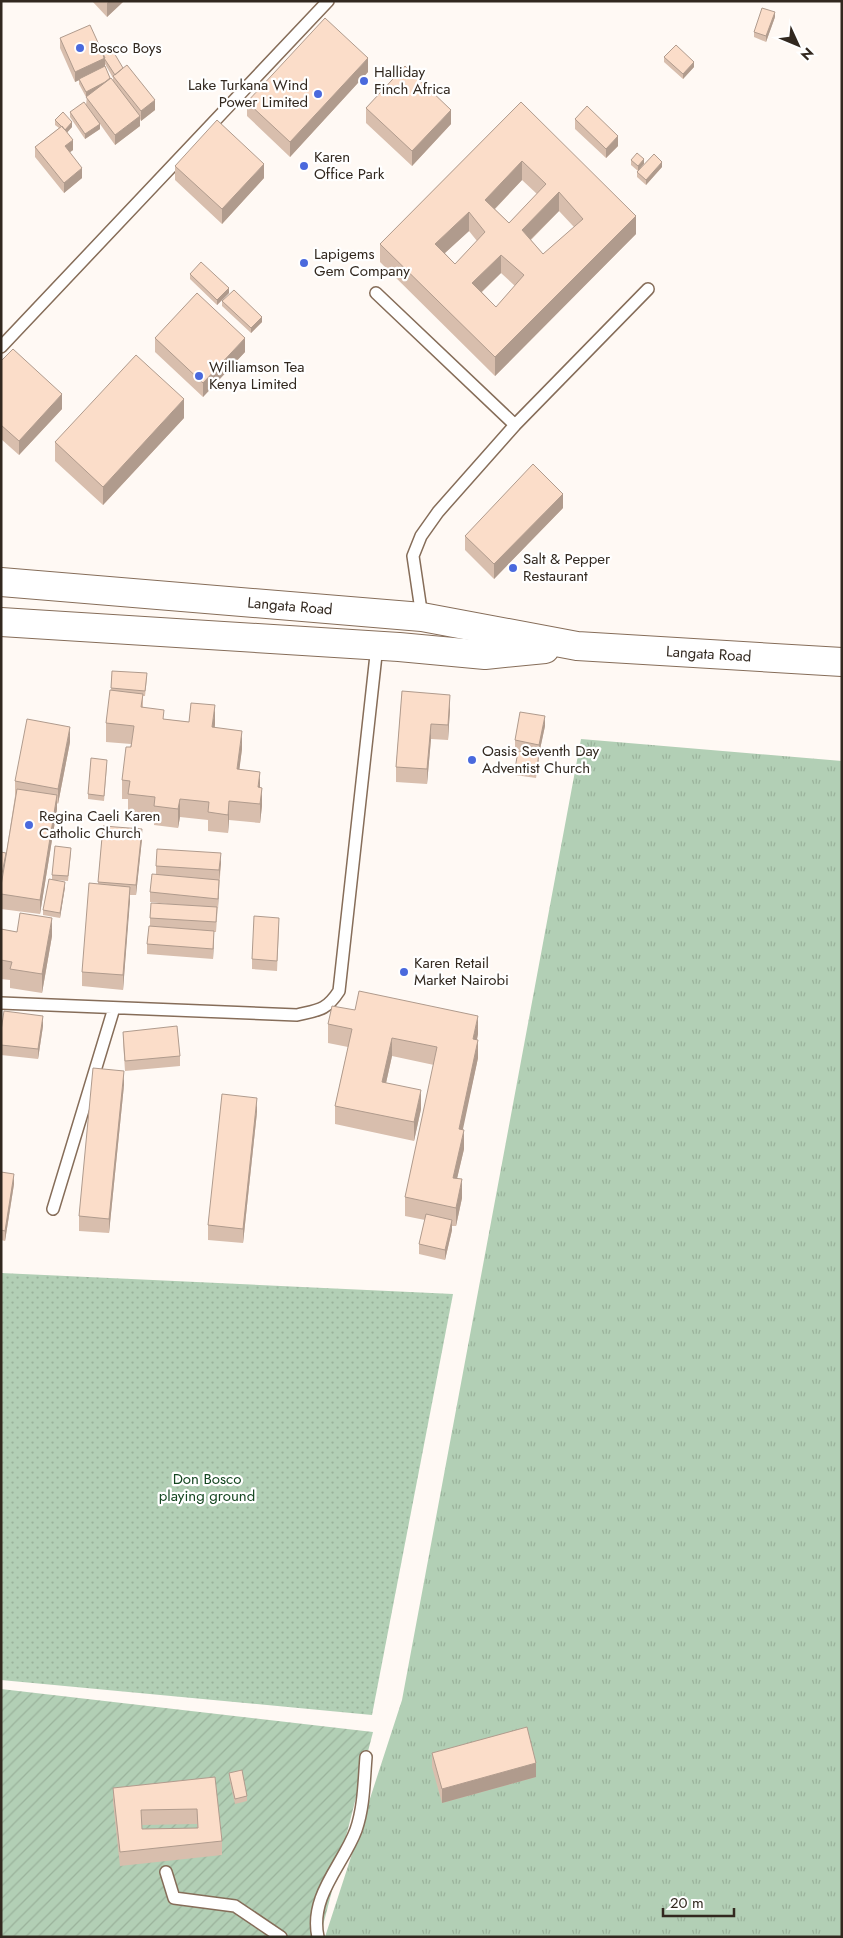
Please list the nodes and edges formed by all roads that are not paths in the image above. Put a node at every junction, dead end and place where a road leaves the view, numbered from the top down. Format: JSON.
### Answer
{"nodes":[{"id":1,"x":328,"y":1,"type":"edge"},
{"id":2,"x":648,"y":289,"type":"dead end"},
{"id":3,"x":376,"y":293,"type":"dead end"},
{"id":4,"x":1,"y":348,"type":"edge"},
{"id":5,"x":514,"y":424,"type":"junction"},
{"id":6,"x":1,"y":582,"type":"edge"},
{"id":7,"x":422,"y":617,"type":"junction"},
{"id":8,"x":1,"y":622,"type":"edge"},
{"id":9,"x":377,"y":646,"type":"junction"},
{"id":10,"x":577,"y":646,"type":"junction"},
{"id":11,"x":842,"y":662,"type":"edge"},
{"id":12,"x":1,"y":1004,"type":"edge"},
{"id":13,"x":114,"y":1008,"type":"junction"},
{"id":14,"x":53,"y":1209,"type":"dead end"},
{"id":15,"x":366,"y":1757,"type":"dead end"},
{"id":16,"x":166,"y":1872,"type":"dead end"},
{"id":17,"x":281,"y":1937,"type":"edge"},
{"id":18,"x":318,"y":1937,"type":"edge"}],
"edges":[{"from":1,"to":4,"type":"lane"},
{"from":2,"to":5,"type":"lane"},
{"from":3,"to":5,"type":"lane"},
{"from":5,"to":7,"type":"lane"},
{"from":6,"to":7,"type":"main road","name":"Langata Road"},
{"from":7,"to":10,"type":"main road","name":"Langata Road"},
{"from":8,"to":9,"type":"main road","name":"Langata Road"},
{"from":9,"to":10,"type":"main road","name":"Langata Road"},
{"from":9,"to":13,"type":"lane"},
{"from":10,"to":11,"type":"main road","name":"Langata Road"},
{"from":12,"to":13,"type":"lane"},
{"from":13,"to":14,"type":"lane"},
{"from":15,"to":18,"type":"lane"},
{"from":16,"to":17,"type":"lane"}]}
